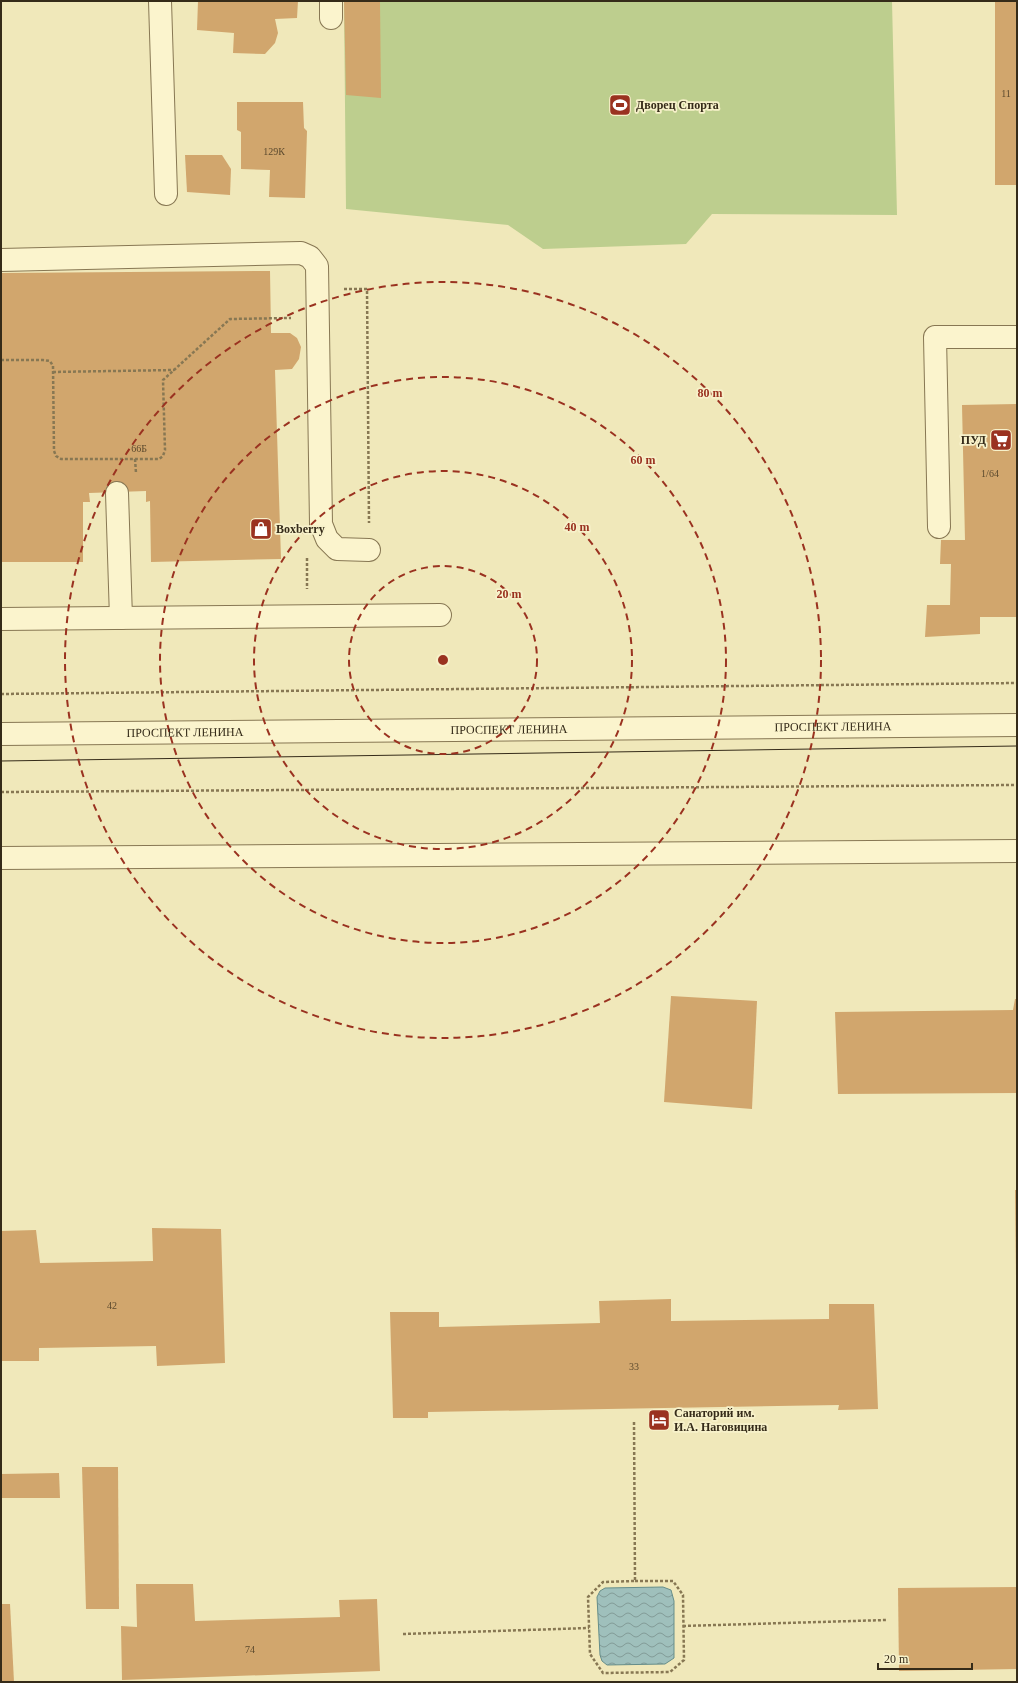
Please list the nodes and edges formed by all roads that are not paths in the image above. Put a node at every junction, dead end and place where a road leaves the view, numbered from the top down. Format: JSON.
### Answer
{"nodes":[{"id":1,"x":160,"y":1,"type":"edge"},
{"id":2,"x":166,"y":194,"type":"dead end"},
{"id":3,"x":1,"y":260,"type":"edge"},
{"id":4,"x":1017,"y":337,"type":"edge"},
{"id":5,"x":117,"y":493,"type":"dead end"},
{"id":6,"x":939,"y":527,"type":"dead end"},
{"id":7,"x":369,"y":550,"type":"road end"},
{"id":8,"x":440,"y":615,"type":"dead end"},
{"id":9,"x":121,"y":618,"type":"junction"},
{"id":10,"x":1,"y":619,"type":"edge"},
{"id":11,"x":1017,"y":725,"type":"edge"},
{"id":12,"x":1,"y":734,"type":"edge"},
{"id":13,"x":1017,"y":851,"type":"edge"},
{"id":14,"x":1,"y":858,"type":"edge"}],
"edges":[{"from":1,"to":2,"type":"street"},
{"from":3,"to":7,"type":"street"},
{"from":4,"to":6,"type":"street"},
{"from":5,"to":9,"type":"street"},
{"from":8,"to":9,"type":"street"},
{"from":9,"to":10,"type":"street"},
{"from":11,"to":12,"type":"street","name":"ПРОСПЕКТ ЛЕНИНА"},
{"from":13,"to":14,"type":"street"}]}
